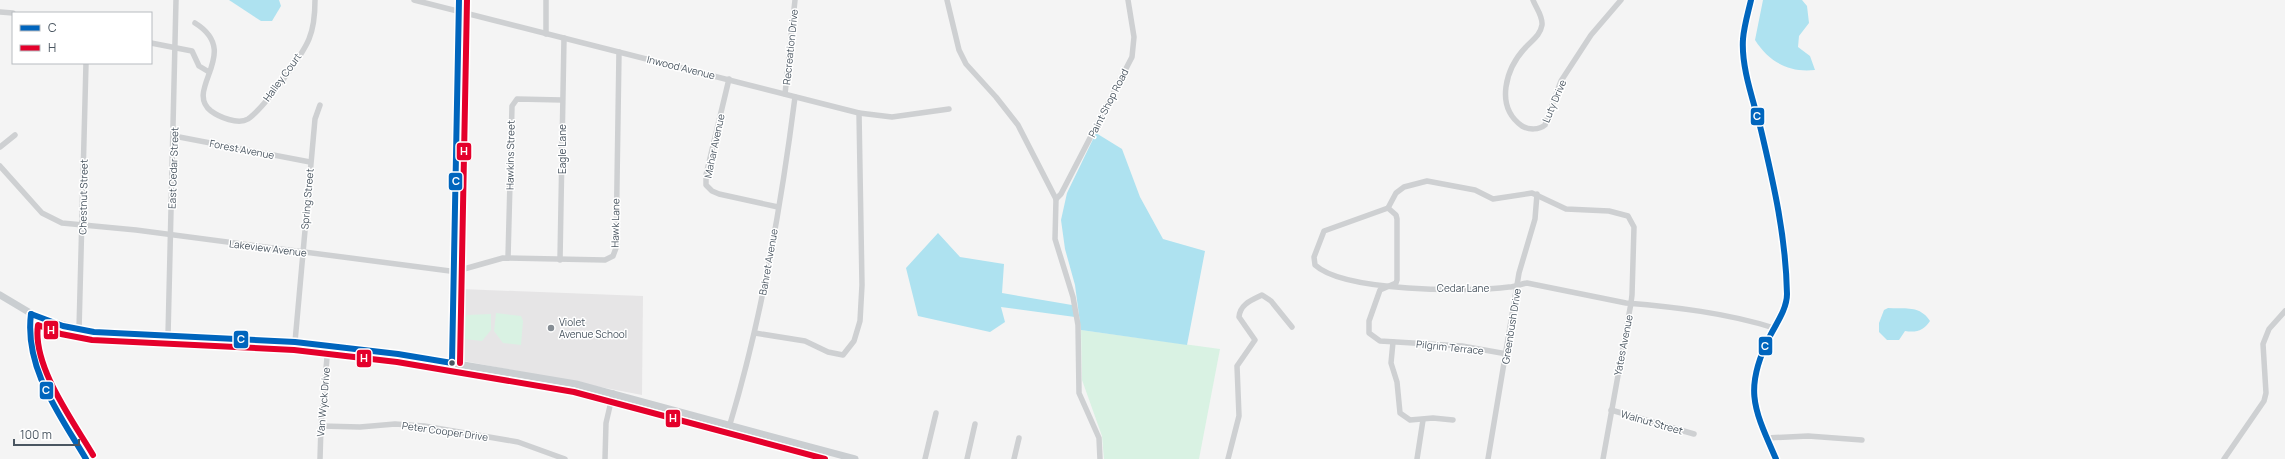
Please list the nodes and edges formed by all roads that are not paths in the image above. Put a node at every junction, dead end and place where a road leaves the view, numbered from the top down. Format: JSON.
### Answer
{"nodes":[{"id":1,"x":176,"y":0,"type":"edge"},
{"id":2,"x":315,"y":0,"type":"edge"},
{"id":3,"x":414,"y":0,"type":"edge"},
{"id":4,"x":459,"y":0,"type":"edge"},
{"id":5,"x":546,"y":0,"type":"edge"},
{"id":6,"x":795,"y":0,"type":"edge"},
{"id":7,"x":947,"y":0,"type":"edge"},
{"id":8,"x":1128,"y":0,"type":"edge"},
{"id":9,"x":1532,"y":0,"type":"edge"},
{"id":10,"x":1622,"y":0,"type":"edge"},
{"id":11,"x":1751,"y":0,"type":"edge"},
{"id":12,"x":0,"y":12,"type":"edge"},
{"id":13,"x":459,"y":12,"type":"junction"},
{"id":14,"x":12,"y":13,"type":"edge"},
{"id":15,"x":194,"y":23,"type":"dead end"},
{"id":16,"x":546,"y":34,"type":"junction"},
{"id":17,"x":564,"y":38,"type":"junction"},
{"id":18,"x":152,"y":43,"type":"edge"},
{"id":19,"x":175,"y":48,"type":"junction"},
{"id":20,"x":619,"y":52,"type":"junction"},
{"id":21,"x":86,"y":64,"type":"edge"},
{"id":22,"x":209,"y":72,"type":"junction"},
{"id":23,"x":729,"y":80,"type":"junction"},
{"id":24,"x":785,"y":94,"type":"junction"},
{"id":25,"x":796,"y":97,"type":"junction"},
{"id":26,"x":562,"y":100,"type":"junction"},
{"id":27,"x":320,"y":105,"type":"dead end"},
{"id":28,"x":949,"y":109,"type":"dead end"},
{"id":29,"x":859,"y":113,"type":"junction"},
{"id":30,"x":15,"y":135,"type":"dead end"},
{"id":31,"x":174,"y":136,"type":"junction"},
{"id":32,"x":0,"y":147,"type":"edge"},
{"id":33,"x":310,"y":162,"type":"junction"},
{"id":34,"x":0,"y":166,"type":"edge"},
{"id":35,"x":1536,"y":194,"type":"junction"},
{"id":36,"x":1056,"y":200,"type":"junction"},
{"id":37,"x":778,"y":207,"type":"junction"},
{"id":38,"x":1388,"y":208,"type":"junction"},
{"id":39,"x":82,"y":224,"type":"junction"},
{"id":40,"x":171,"y":235,"type":"junction"},
{"id":41,"x":302,"y":252,"type":"junction"},
{"id":42,"x":508,"y":258,"type":"junction"},
{"id":43,"x":560,"y":260,"type":"junction"},
{"id":44,"x":454,"y":270,"type":"junction"},
{"id":45,"x":1386,"y":286,"type":"junction"},
{"id":46,"x":1517,"y":286,"type":"junction"},
{"id":47,"x":0,"y":295,"type":"edge"},
{"id":48,"x":1630,"y":303,"type":"junction"},
{"id":49,"x":2285,"y":311,"type":"edge"},
{"id":50,"x":31,"y":314,"type":"junction"},
{"id":51,"x":1292,"y":328,"type":"dead end"},
{"id":52,"x":1774,"y":328,"type":"junction"},
{"id":53,"x":79,"y":330,"type":"junction"},
{"id":54,"x":755,"y":333,"type":"junction"},
{"id":55,"x":168,"y":336,"type":"junction"},
{"id":56,"x":295,"y":342,"type":"junction"},
{"id":57,"x":1393,"y":342,"type":"junction"},
{"id":58,"x":328,"y":346,"type":"junction"},
{"id":59,"x":1507,"y":354,"type":"junction"},
{"id":60,"x":452,"y":363,"type":"junction"},
{"id":61,"x":613,"y":393,"type":"junction"},
{"id":62,"x":1611,"y":410,"type":"junction"},
{"id":63,"x":936,"y":413,"type":"dead end"},
{"id":64,"x":1423,"y":420,"type":"junction"},
{"id":65,"x":1453,"y":420,"type":"dead end"},
{"id":66,"x":730,"y":424,"type":"junction"},
{"id":67,"x":976,"y":424,"type":"dead end"},
{"id":68,"x":321,"y":426,"type":"junction"},
{"id":69,"x":1694,"y":434,"type":"dead end"},
{"id":70,"x":1020,"y":438,"type":"dead end"},
{"id":71,"x":1767,"y":438,"type":"junction"},
{"id":72,"x":1862,"y":440,"type":"dead end"},
{"id":73,"x":86,"y":459,"type":"edge"},
{"id":74,"x":320,"y":459,"type":"edge"},
{"id":75,"x":565,"y":459,"type":"edge"},
{"id":76,"x":605,"y":459,"type":"edge"},
{"id":77,"x":855,"y":459,"type":"edge"},
{"id":78,"x":925,"y":459,"type":"edge"},
{"id":79,"x":967,"y":459,"type":"edge"},
{"id":80,"x":1014,"y":459,"type":"edge"},
{"id":81,"x":1100,"y":459,"type":"edge"},
{"id":82,"x":1228,"y":459,"type":"edge"},
{"id":83,"x":1418,"y":459,"type":"edge"},
{"id":84,"x":1488,"y":459,"type":"edge"},
{"id":85,"x":1603,"y":459,"type":"edge"},
{"id":86,"x":1776,"y":459,"type":"edge"},
{"id":87,"x":2224,"y":459,"type":"edge"}],
"edges":[{"from":1,"to":19,"type":"street","name":"East Cedar Street"},
{"from":2,"to":22,"type":"street","name":"Halley Court"},
{"from":3,"to":13,"type":"street","name":"Inwood Avenue"},
{"from":4,"to":13,"type":"street"},
{"from":5,"to":16,"type":"street"},
{"from":6,"to":24,"type":"street","name":"Recreation Drive"},
{"from":7,"to":36,"type":"street"},
{"from":8,"to":36,"type":"street","name":"Paint Shop Road"},
{"from":9,"to":10,"type":"street","name":"Luty Drive"},
{"from":11,"to":52,"type":"street"},
{"from":12,"to":14,"type":"street"},
{"from":13,"to":16,"type":"street","name":"Inwood Avenue"},
{"from":13,"to":44,"type":"street"},
{"from":15,"to":22,"type":"street","name":"Halley Court"},
{"from":16,"to":17,"type":"street","name":"Inwood Avenue"},
{"from":17,"to":20,"type":"street","name":"Inwood Avenue"},
{"from":17,"to":26,"type":"street","name":"Eagle Lane"},
{"from":18,"to":19,"type":"street"},
{"from":19,"to":22,"type":"street"},
{"from":19,"to":31,"type":"street","name":"East Cedar Street"},
{"from":20,"to":23,"type":"street","name":"Inwood Avenue"},
{"from":20,"to":43,"type":"street","name":"Hawk Lane"},
{"from":21,"to":39,"type":"street","name":"Chestnut Street"},
{"from":23,"to":24,"type":"street","name":"Inwood Avenue"},
{"from":23,"to":37,"type":"street","name":"Mahar Avenue"},
{"from":24,"to":25,"type":"street","name":"Inwood Avenue"},
{"from":25,"to":29,"type":"street","name":"Inwood Avenue"},
{"from":25,"to":37,"type":"street","name":"Bahret Avenue"},
{"from":26,"to":42,"type":"street","name":"Hawkins Street"},
{"from":26,"to":43,"type":"street","name":"Eagle Lane"},
{"from":27,"to":33,"type":"street","name":"Spring Street"},
{"from":28,"to":29,"type":"street","name":"Inwood Avenue"},
{"from":29,"to":54,"type":"street"},
{"from":30,"to":32,"type":"street"},
{"from":31,"to":33,"type":"street","name":"Forest Avenue"},
{"from":31,"to":40,"type":"street","name":"East Cedar Street"},
{"from":33,"to":41,"type":"street","name":"Spring Street"},
{"from":34,"to":39,"type":"street","name":"Lakeview Avenue"},
{"from":35,"to":38,"type":"street"},
{"from":35,"to":46,"type":"street","name":"Greenbush Drive"},
{"from":35,"to":48,"type":"street"},
{"from":36,"to":81,"type":"street"},
{"from":37,"to":54,"type":"street","name":"Bahret Avenue"},
{"from":38,"to":45,"type":"street"},
{"from":38,"to":45,"type":"street","name":"Cedar Lane"},
{"from":39,"to":40,"type":"street","name":"Lakeview Avenue"},
{"from":39,"to":53,"type":"street","name":"Chestnut Street"},
{"from":40,"to":41,"type":"street","name":"Lakeview Avenue"},
{"from":40,"to":55,"type":"street","name":"East Cedar Street"},
{"from":41,"to":44,"type":"street","name":"Lakeview Avenue"},
{"from":41,"to":56,"type":"street","name":"Spring Street"},
{"from":42,"to":43,"type":"street","name":"Hawk Lane"},
{"from":42,"to":44,"type":"street","name":"Hawk Lane"},
{"from":44,"to":60,"type":"street"},
{"from":45,"to":46,"type":"street","name":"Cedar Lane"},
{"from":45,"to":57,"type":"street","name":"Pilgrim Terrace"},
{"from":46,"to":48,"type":"street","name":"Cedar Lane"},
{"from":46,"to":59,"type":"street","name":"Greenbush Drive"},
{"from":47,"to":50,"type":"main road"},
{"from":48,"to":52,"type":"street","name":"Yates Avenue"},
{"from":48,"to":62,"type":"street","name":"Yates Avenue"},
{"from":49,"to":87,"type":"street"},
{"from":50,"to":53,"type":"main road"},
{"from":50,"to":73,"type":"street"},
{"from":51,"to":82,"type":"street"},
{"from":52,"to":71,"type":"street"},
{"from":53,"to":55,"type":"main road"},
{"from":54,"to":66,"type":"street","name":"Bahret Avenue"},
{"from":55,"to":56,"type":"main road"},
{"from":56,"to":58,"type":"main road"},
{"from":57,"to":59,"type":"street","name":"Pilgrim Terrace"},
{"from":57,"to":64,"type":"street"},
{"from":58,"to":60,"type":"main road"},
{"from":58,"to":68,"type":"street","name":"Van Wyck Drive"},
{"from":59,"to":84,"type":"street","name":"Greenbush Drive"},
{"from":60,"to":61,"type":"main road"},
{"from":61,"to":66,"type":"main road"},
{"from":61,"to":76,"type":"street"},
{"from":62,"to":69,"type":"street","name":"Walnut Street"},
{"from":62,"to":85,"type":"street","name":"Yates Avenue"},
{"from":63,"to":78,"type":"street"},
{"from":64,"to":65,"type":"street"},
{"from":64,"to":83,"type":"street"},
{"from":66,"to":77,"type":"main road"},
{"from":67,"to":79,"type":"street"},
{"from":68,"to":74,"type":"street","name":"Van Wyck Drive"},
{"from":68,"to":75,"type":"street","name":"Peter Cooper Drive"},
{"from":70,"to":80,"type":"street"},
{"from":71,"to":72,"type":"street"},
{"from":71,"to":86,"type":"street"}]}
